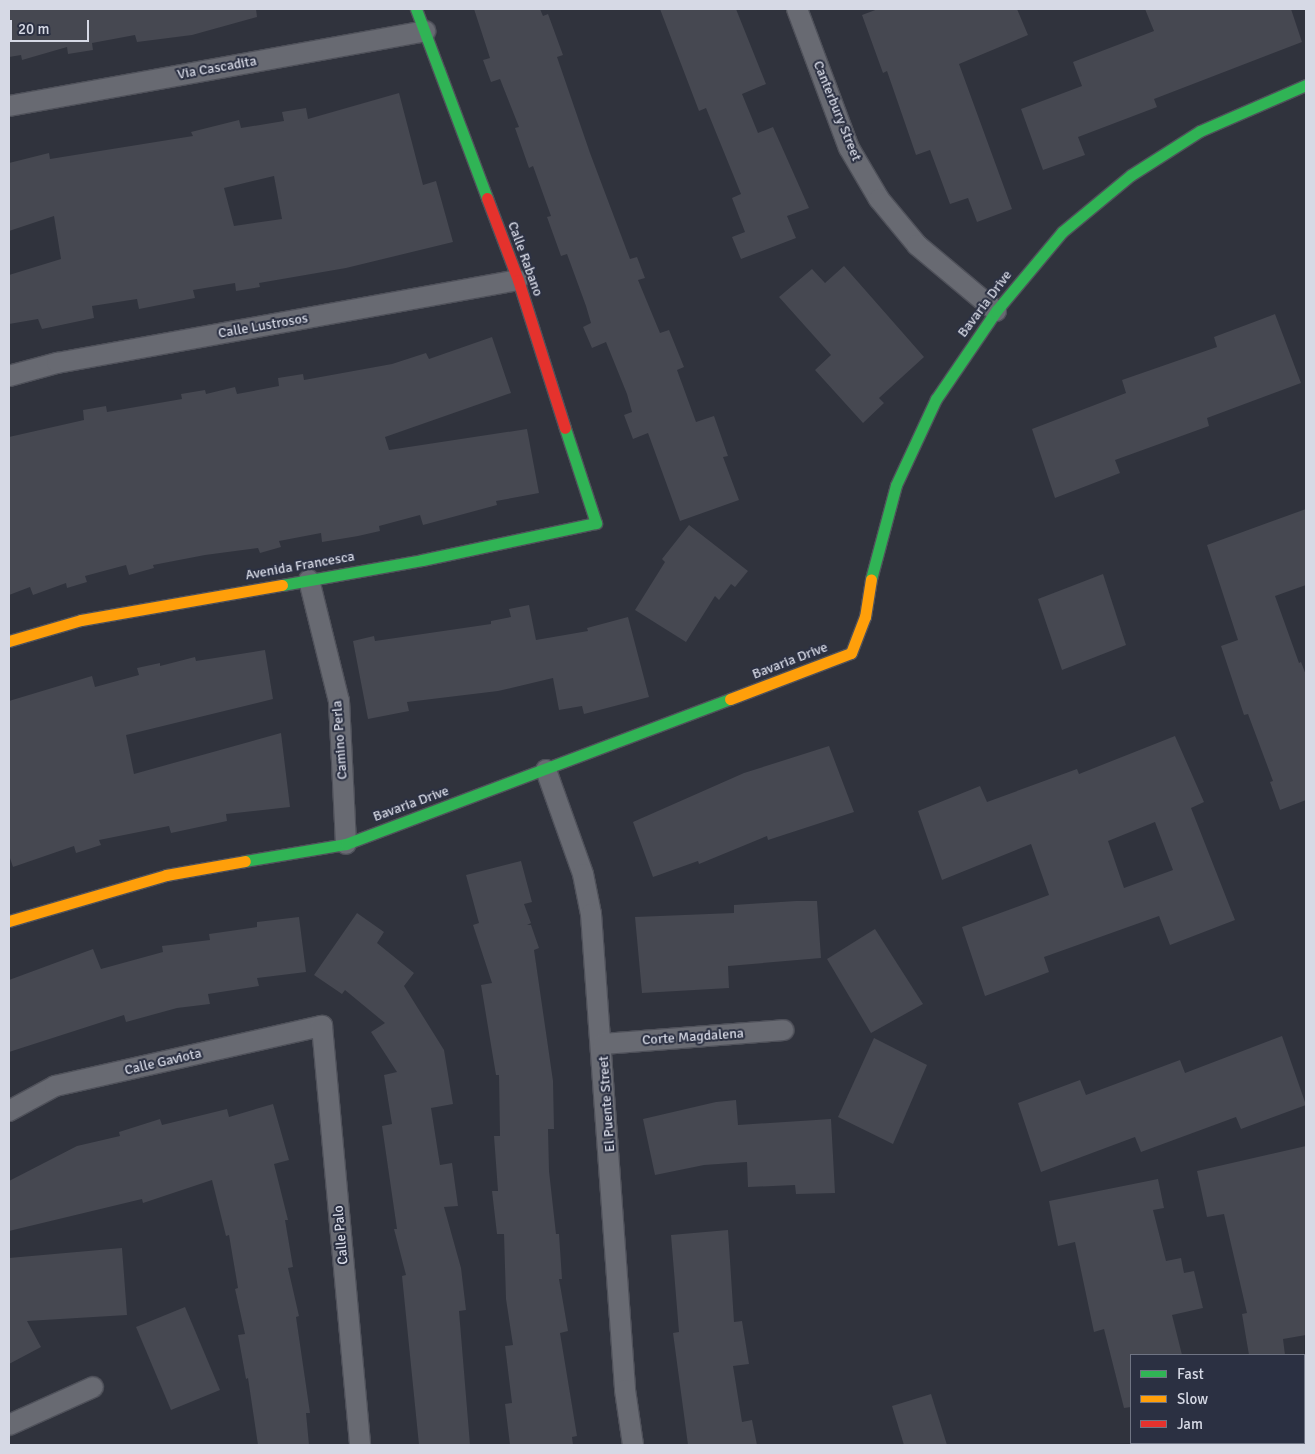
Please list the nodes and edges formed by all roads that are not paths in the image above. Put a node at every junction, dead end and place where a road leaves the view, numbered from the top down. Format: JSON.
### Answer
{"nodes":[{"id":1,"x":416,"y":9,"type":"edge"},
{"id":2,"x":797,"y":9,"type":"edge"},
{"id":3,"x":425,"y":31,"type":"junction"},
{"id":4,"x":1306,"y":85,"type":"edge"},
{"id":5,"x":9,"y":106,"type":"edge"},
{"id":6,"x":518,"y":280,"type":"junction"},
{"id":7,"x":996,"y":311,"type":"junction"},
{"id":8,"x":9,"y":376,"type":"edge"},
{"id":9,"x":596,"y":523,"type":"joint"},
{"id":10,"x":309,"y":580,"type":"junction"},
{"id":11,"x":9,"y":641,"type":"edge"},
{"id":12,"x":546,"y":770,"type":"junction"},
{"id":13,"x":346,"y":844,"type":"junction"},
{"id":14,"x":9,"y":921,"type":"edge"},
{"id":15,"x":322,"y":1026,"type":"joint"},
{"id":16,"x":782,"y":1030,"type":"dead end"},
{"id":17,"x":603,"y":1044,"type":"junction"},
{"id":18,"x":9,"y":1111,"type":"edge"},
{"id":19,"x":93,"y":1388,"type":"dead end"},
{"id":20,"x":9,"y":1425,"type":"edge"},
{"id":21,"x":360,"y":1445,"type":"edge"},
{"id":22,"x":634,"y":1445,"type":"edge"}],
"edges":[{"from":1,"to":3,"type":"street","name":"Calle Rabano"},
{"from":2,"to":7,"type":"street","name":"Canterbury Street"},
{"from":3,"to":5,"type":"street","name":"Via Cascadita"},
{"from":3,"to":6,"type":"street","name":"Calle Rabano"},
{"from":4,"to":7,"type":"street","name":"Bavaria Drive"},
{"from":6,"to":8,"type":"street","name":"Calle Lustrosos"},
{"from":6,"to":9,"type":"street","name":"Calle Rabano"},
{"from":7,"to":12,"type":"street","name":"Bavaria Drive"},
{"from":9,"to":10,"type":"street","name":"Avenida Francesca"},
{"from":10,"to":11,"type":"street","name":"Avenida Francesca"},
{"from":10,"to":13,"type":"street","name":"Camino Perla"},
{"from":12,"to":13,"type":"street","name":"Bavaria Drive"},
{"from":12,"to":17,"type":"street","name":"El Puente Street"},
{"from":13,"to":14,"type":"street","name":"Bavaria Drive"},
{"from":15,"to":18,"type":"street","name":"Calle Gaviota"},
{"from":15,"to":21,"type":"street","name":"Calle Palo"},
{"from":16,"to":17,"type":"street","name":"Corte Magdalena"},
{"from":17,"to":22,"type":"street","name":"El Puente Street"},
{"from":19,"to":20,"type":"street"}]}
